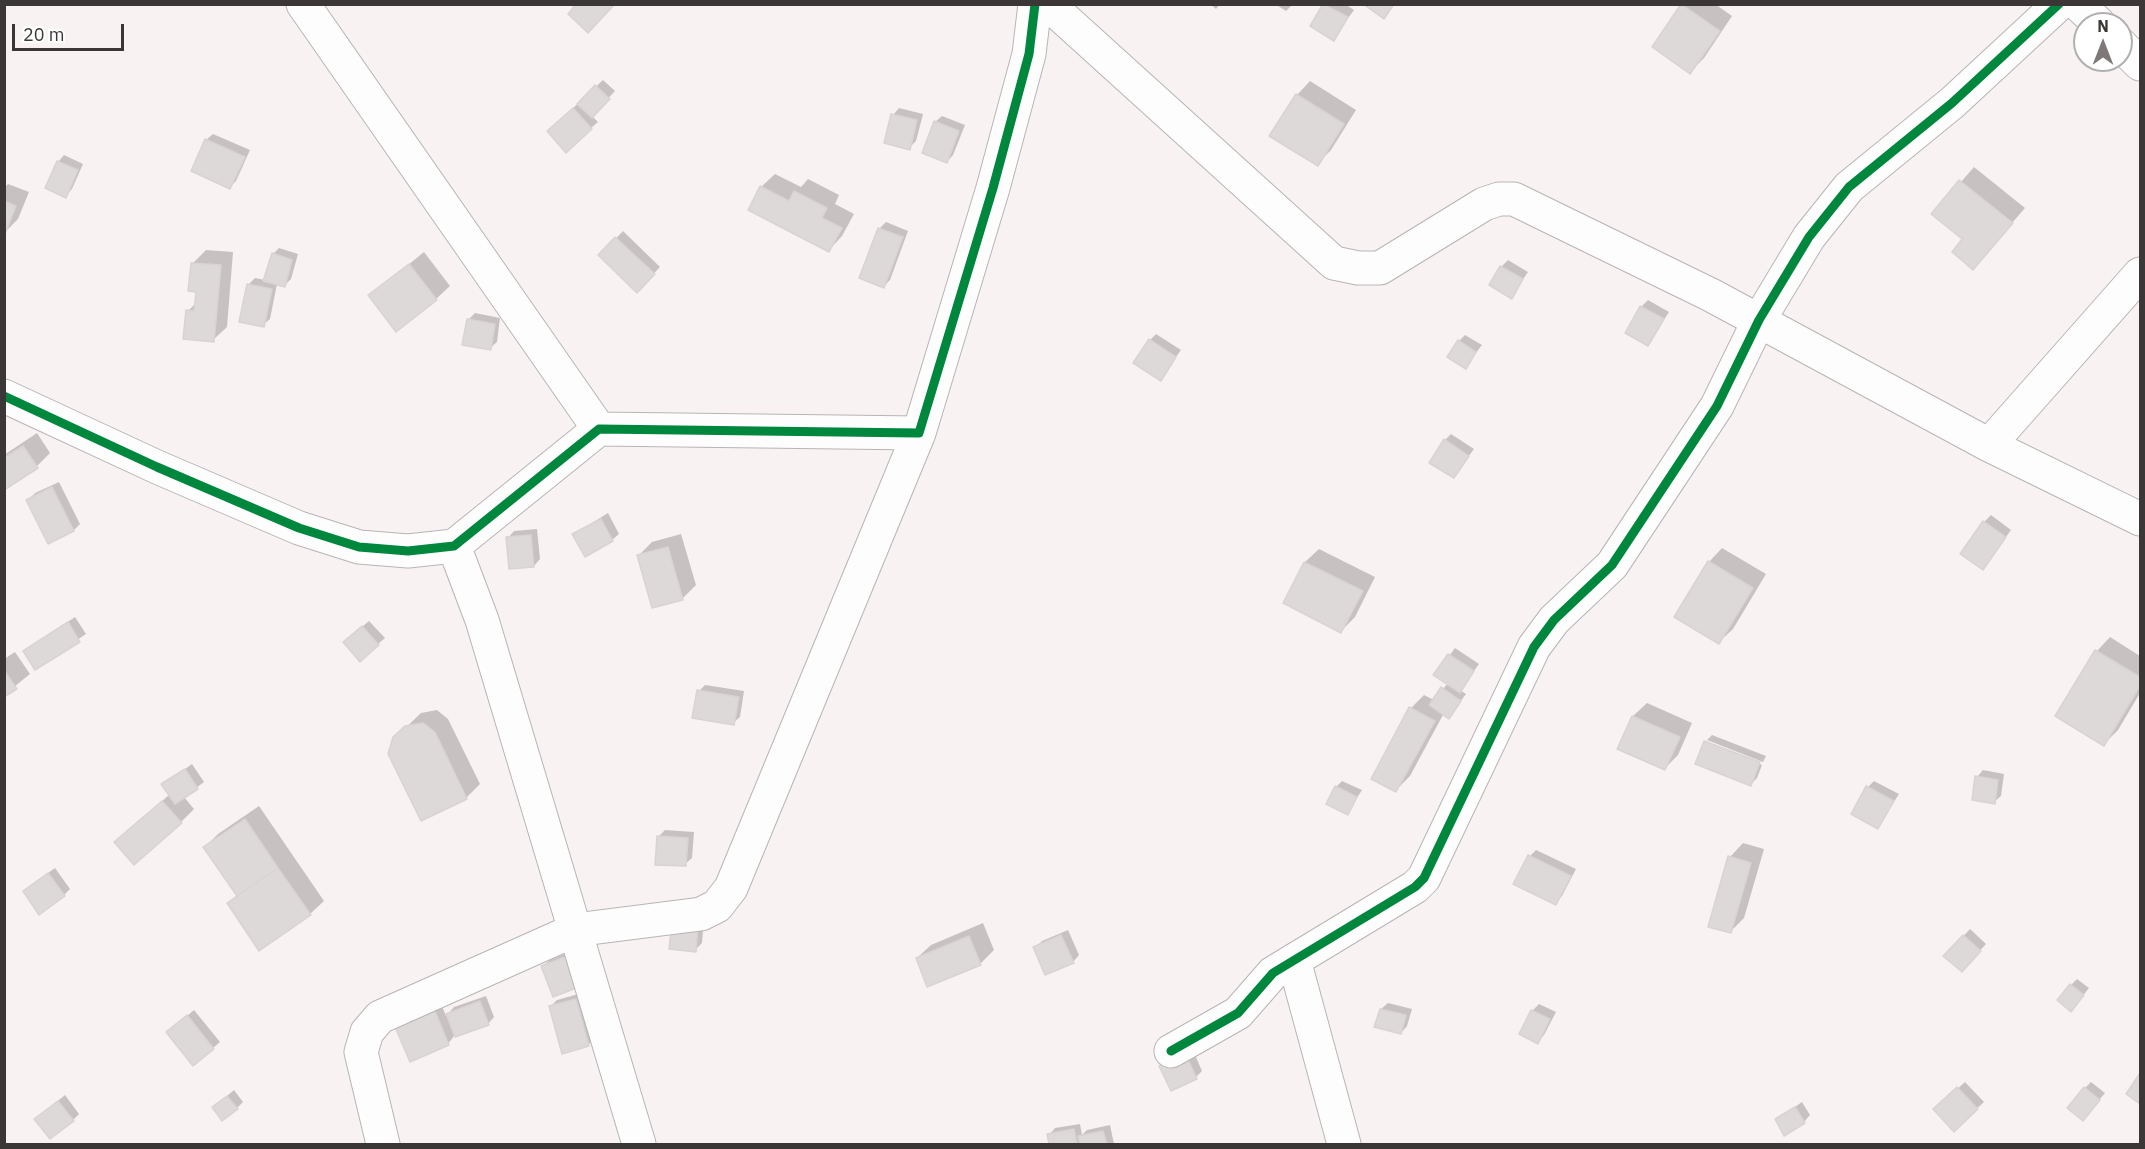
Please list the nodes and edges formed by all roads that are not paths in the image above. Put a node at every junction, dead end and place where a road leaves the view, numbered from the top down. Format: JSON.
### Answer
{"nodes":[{"id":1,"x":303,"y":4,"type":"edge"},
{"id":2,"x":1035,"y":4,"type":"edge"},
{"id":3,"x":1048,"y":4,"type":"edge"},
{"id":4,"x":2059,"y":4,"type":"edge"},
{"id":5,"x":2140,"y":274,"type":"edge"},
{"id":6,"x":1759,"y":320,"type":"junction"},
{"id":7,"x":4,"y":396,"type":"edge"},
{"id":8,"x":599,"y":429,"type":"junction"},
{"id":9,"x":919,"y":433,"type":"junction"},
{"id":10,"x":1989,"y":445,"type":"junction"},
{"id":11,"x":2140,"y":519,"type":"edge"},
{"id":12,"x":454,"y":546,"type":"junction"},
{"id":13,"x":575,"y":930,"type":"junction"},
{"id":14,"x":1294,"y":960,"type":"junction"},
{"id":15,"x":1171,"y":1050,"type":"dead end"},
{"id":16,"x":383,"y":1144,"type":"edge"},
{"id":17,"x":639,"y":1144,"type":"edge"},
{"id":18,"x":1344,"y":1144,"type":"edge"}],
"edges":[{"from":1,"to":8,"type":"street"},
{"from":2,"to":9,"type":"street"},
{"from":3,"to":6,"type":"street"},
{"from":4,"to":6,"type":"street"},
{"from":5,"to":10,"type":"street"},
{"from":6,"to":10,"type":"street"},
{"from":6,"to":14,"type":"street"},
{"from":7,"to":12,"type":"street"},
{"from":8,"to":9,"type":"street"},
{"from":8,"to":12,"type":"street"},
{"from":9,"to":13,"type":"street"},
{"from":10,"to":11,"type":"street"},
{"from":12,"to":13,"type":"street"},
{"from":13,"to":16,"type":"street"},
{"from":13,"to":17,"type":"street"},
{"from":14,"to":15,"type":"street"},
{"from":14,"to":18,"type":"street"}]}
